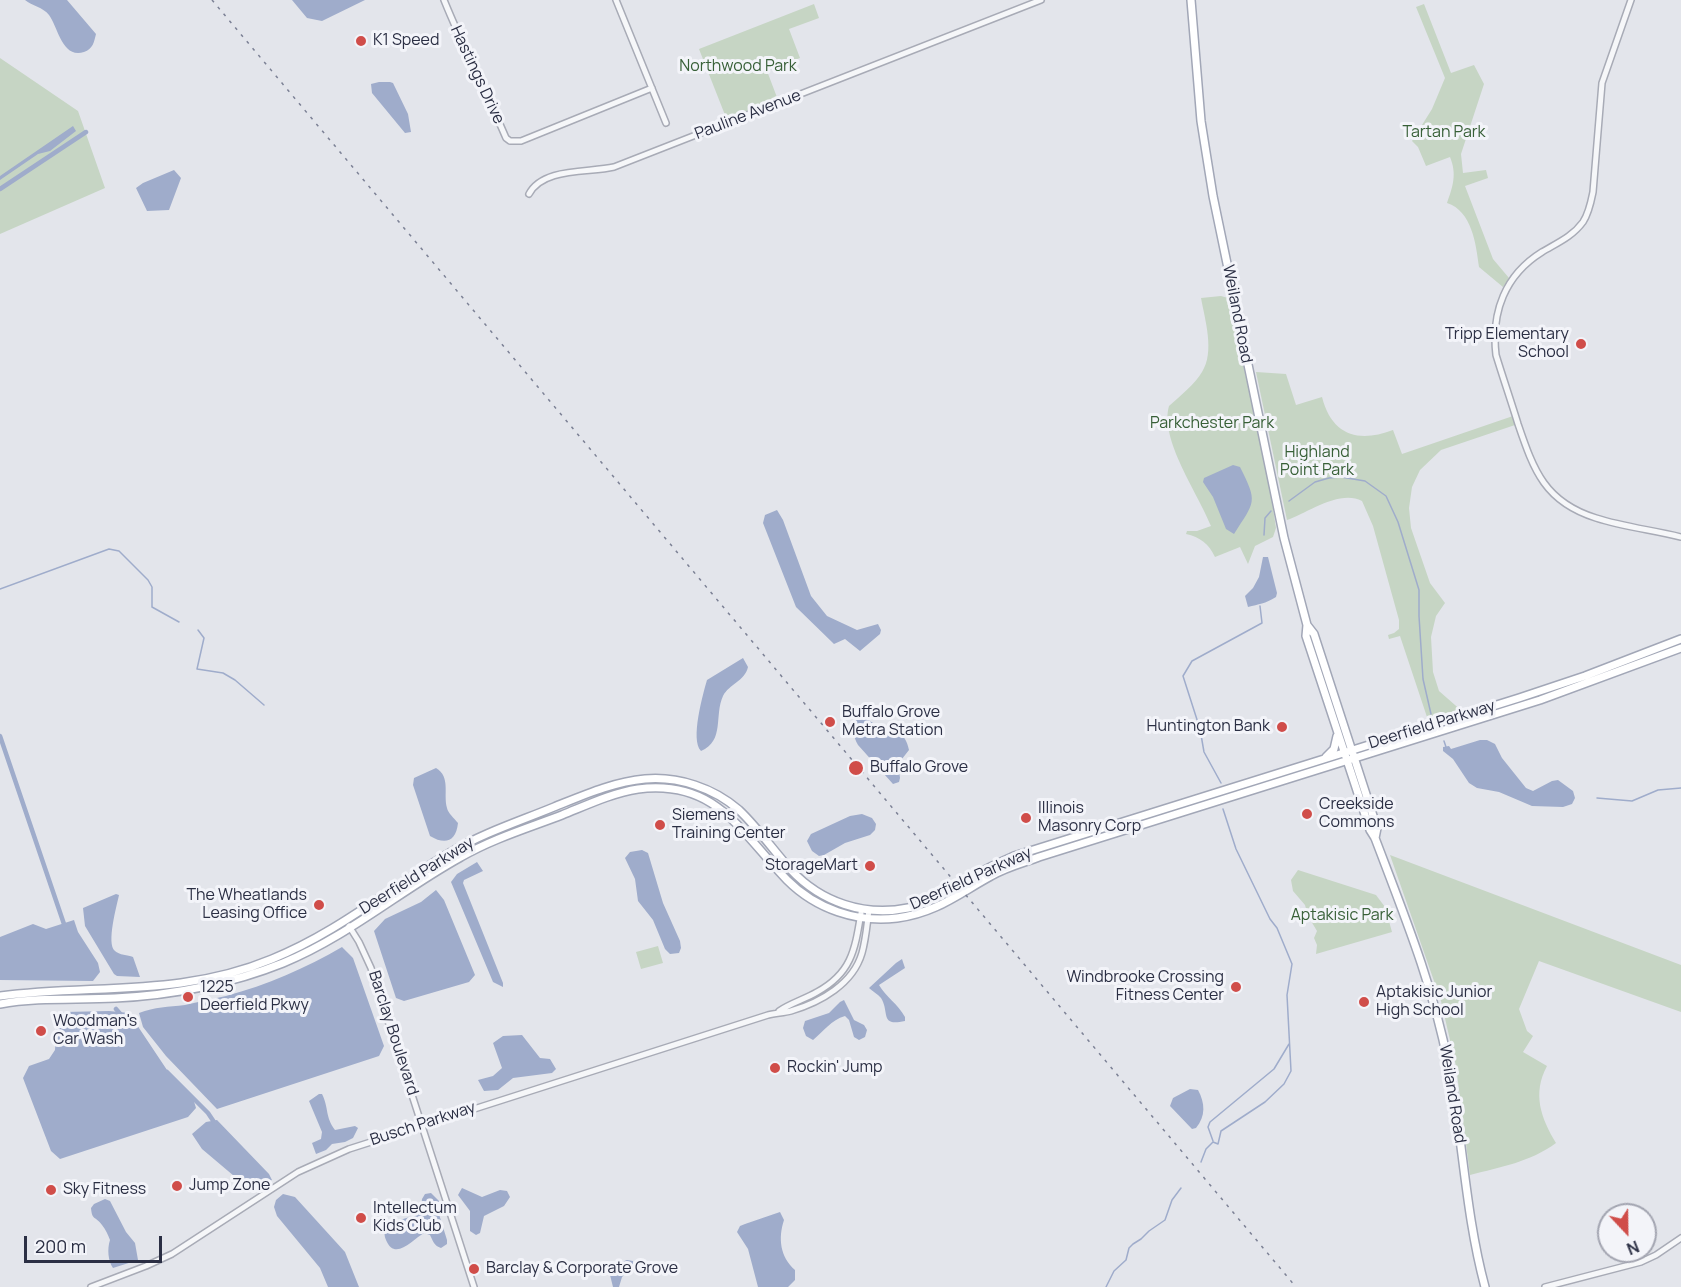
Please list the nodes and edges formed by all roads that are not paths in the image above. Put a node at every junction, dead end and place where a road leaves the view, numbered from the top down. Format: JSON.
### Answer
{"nodes":[{"id":1,"x":444,"y":0,"type":"edge"},
{"id":2,"x":616,"y":0,"type":"edge"},
{"id":3,"x":1041,"y":0,"type":"edge"},
{"id":4,"x":1191,"y":0,"type":"edge"},
{"id":5,"x":1631,"y":0,"type":"edge"},
{"id":6,"x":652,"y":88,"type":"junction"},
{"id":7,"x":666,"y":123,"type":"dead end"},
{"id":8,"x":529,"y":194,"type":"dead end"},
{"id":9,"x":1681,"y":537,"type":"edge"},
{"id":10,"x":1307,"y":625,"type":"junction"},
{"id":11,"x":1681,"y":639,"type":"edge"},
{"id":12,"x":1681,"y":648,"type":"edge"},
{"id":13,"x":1337,"y":730,"type":"junction"},
{"id":14,"x":1349,"y":755,"type":"junction"},
{"id":15,"x":1323,"y":760,"type":"junction"},
{"id":16,"x":865,"y":910,"type":"junction"},
{"id":17,"x":864,"y":918,"type":"junction"},
{"id":18,"x":348,"y":924,"type":"junction"},
{"id":19,"x":0,"y":996,"type":"edge"},
{"id":20,"x":0,"y":1004,"type":"edge"},
{"id":21,"x":423,"y":1124,"type":"junction"},
{"id":22,"x":1681,"y":1238,"type":"edge"},
{"id":23,"x":91,"y":1287,"type":"edge"},
{"id":24,"x":474,"y":1287,"type":"edge"},
{"id":25,"x":1485,"y":1287,"type":"edge"},
{"id":26,"x":1545,"y":1287,"type":"edge"}],
"edges":[{"from":1,"to":6,"type":"street","name":"Hastings Drive"},
{"from":2,"to":6,"type":"street"},
{"from":3,"to":8,"type":"street","name":"Pauline Avenue"},
{"from":4,"to":10,"type":"main road","name":"Weiland Road"},
{"from":5,"to":9,"type":"street"},
{"from":6,"to":7,"type":"street"},
{"from":10,"to":13,"type":"main road","name":"Weiland Road"},
{"from":10,"to":14,"type":"main road","name":"Weiland Road"},
{"from":11,"to":14,"type":"main road","name":"Deerfield Parkway"},
{"from":12,"to":14,"type":"main road","name":"Deerfield Parkway"},
{"from":13,"to":14,"type":"main road","name":"Weiland Road"},
{"from":13,"to":15,"type":"main road"},
{"from":14,"to":15,"type":"main road","name":"Deerfield Parkway"},
{"from":14,"to":17,"type":"main road","name":"Deerfield Parkway"},
{"from":14,"to":25,"type":"main road","name":"Weiland Road"},
{"from":15,"to":16,"type":"main road","name":"Deerfield Parkway"},
{"from":16,"to":17,"type":"street","name":"Busch Parkway"},
{"from":16,"to":18,"type":"main road","name":"Deerfield Parkway"},
{"from":17,"to":18,"type":"main road","name":"Deerfield Parkway"},
{"from":17,"to":21,"type":"street","name":"Busch Parkway"},
{"from":18,"to":19,"type":"main road","name":"Deerfield Parkway"},
{"from":18,"to":20,"type":"main road","name":"Deerfield Parkway"},
{"from":18,"to":21,"type":"street","name":"Barclay Boulevard"},
{"from":21,"to":23,"type":"street","name":"Busch Parkway"},
{"from":21,"to":24,"type":"street","name":"Barclay Boulevard"},
{"from":22,"to":26,"type":"street"}]}
